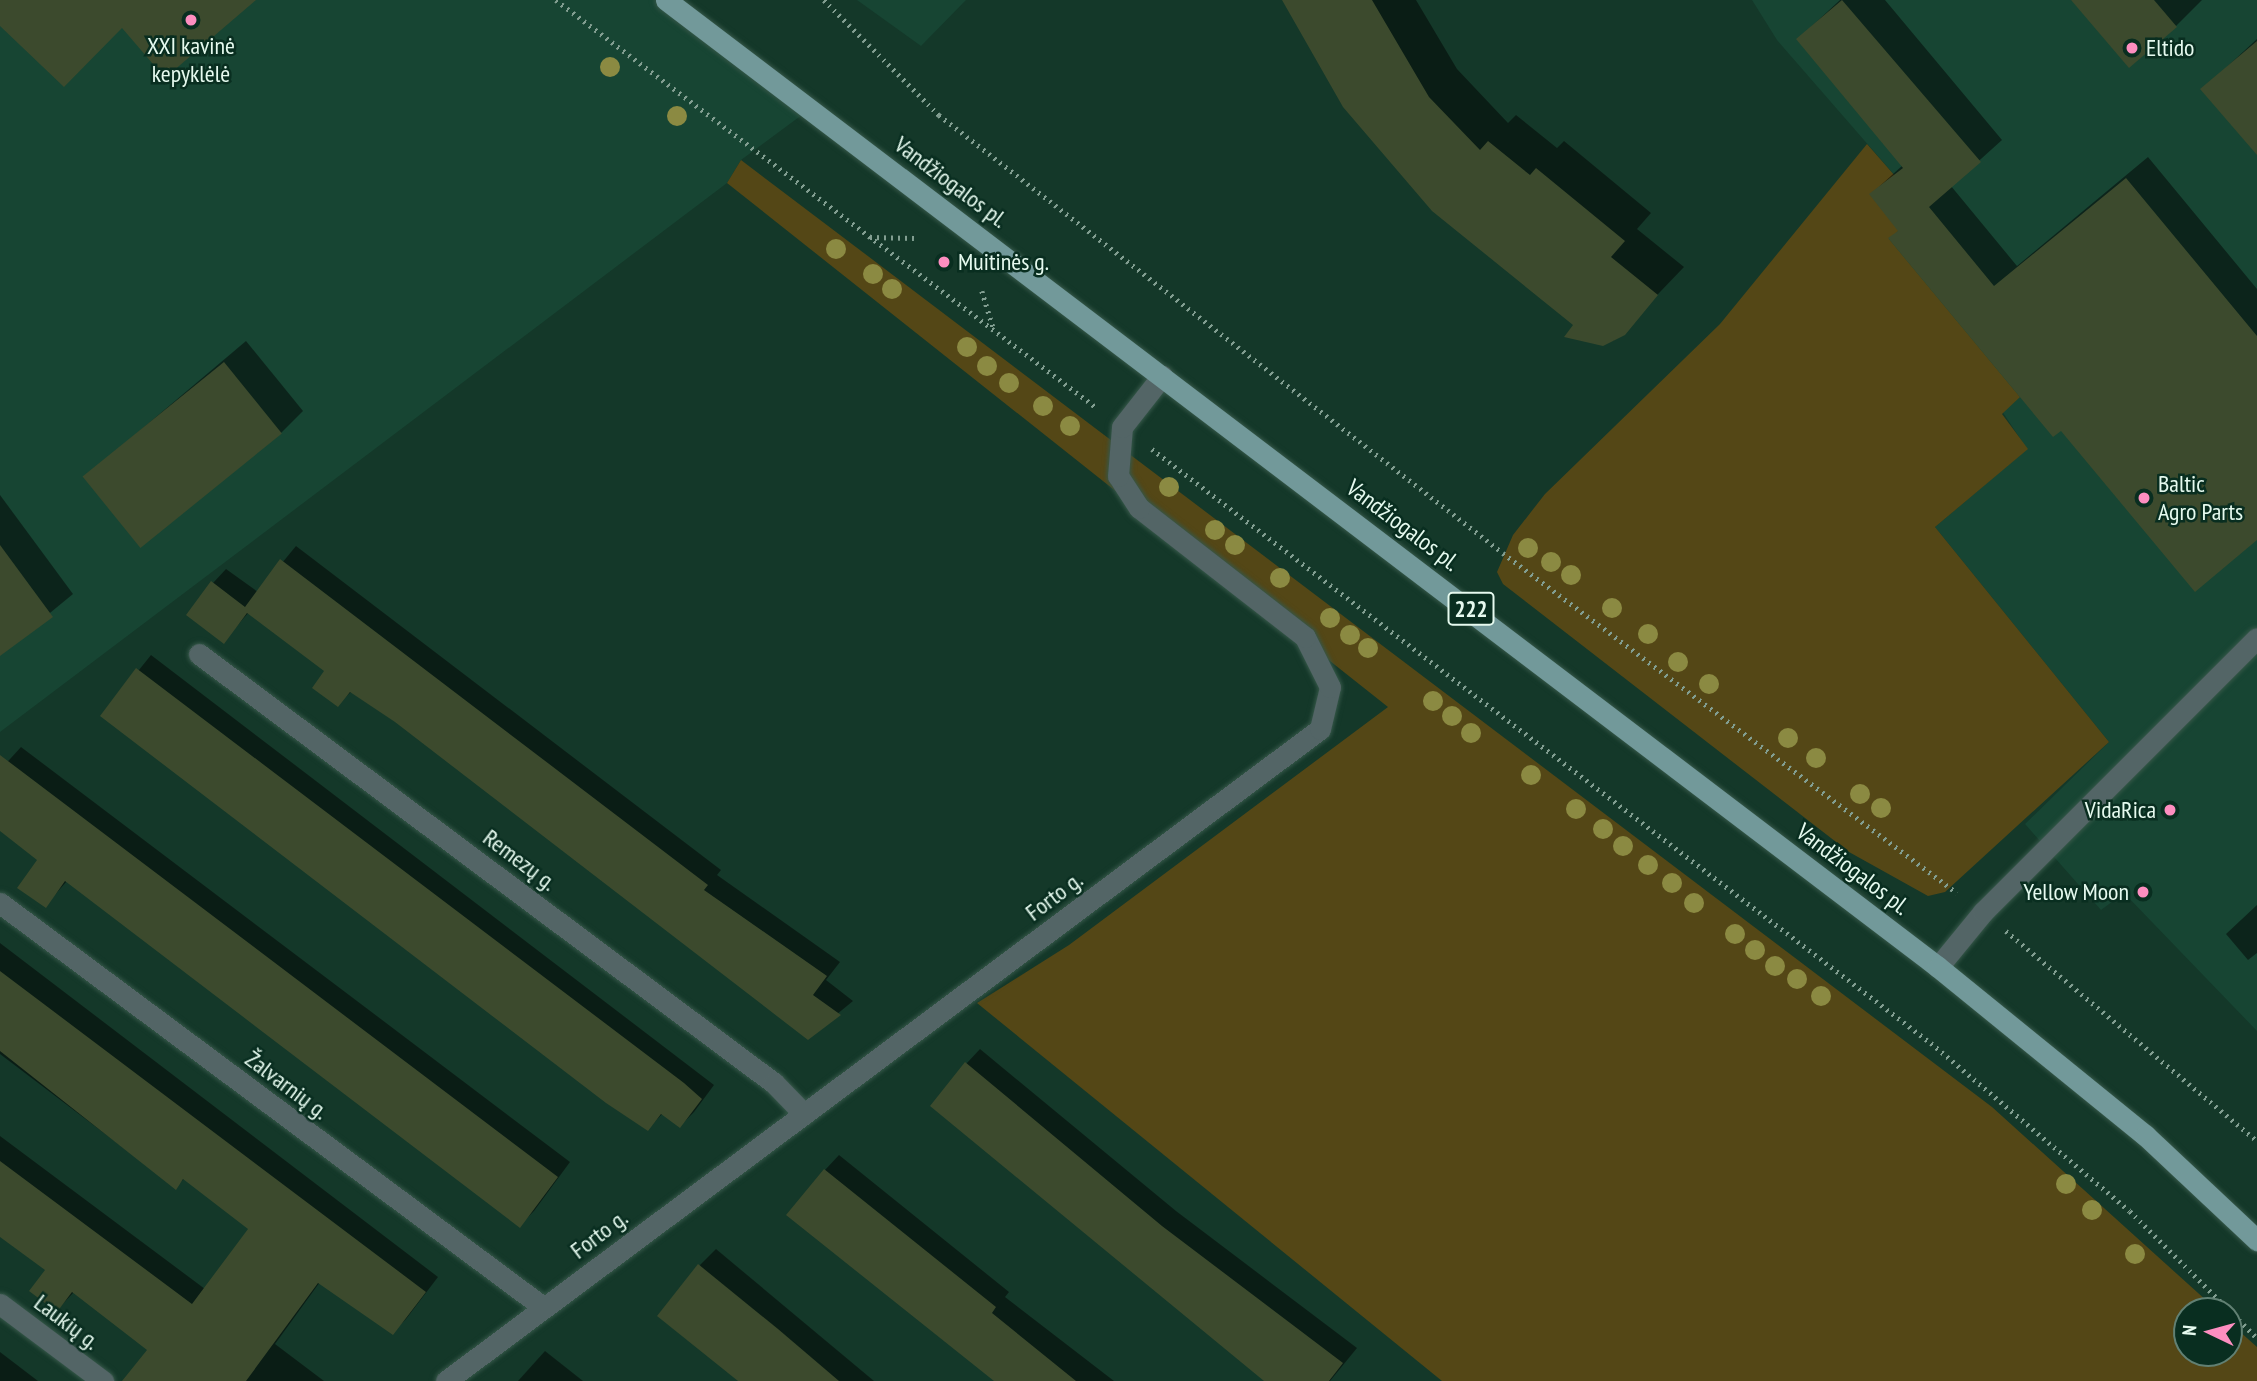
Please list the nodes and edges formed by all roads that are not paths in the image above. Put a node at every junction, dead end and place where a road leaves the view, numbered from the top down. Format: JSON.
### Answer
{"nodes":[{"id":1,"x":666,"y":0,"type":"edge"},
{"id":2,"x":1162,"y":376,"type":"junction"},
{"id":3,"x":2257,"y":638,"type":"edge"},
{"id":4,"x":200,"y":654,"type":"dead end"},
{"id":5,"x":0,"y":903,"type":"edge"},
{"id":6,"x":1938,"y":967,"type":"junction"},
{"id":7,"x":804,"y":1114,"type":"junction"},
{"id":8,"x":2257,"y":1240,"type":"edge"},
{"id":9,"x":0,"y":1304,"type":"edge"},
{"id":10,"x":543,"y":1307,"type":"junction"},
{"id":11,"x":103,"y":1381,"type":"edge"},
{"id":12,"x":446,"y":1381,"type":"edge"}],
"edges":[{"from":1,"to":2,"type":"main road","name":"Vandžiogalos pl.","number":"222"},
{"from":2,"to":6,"type":"main road","name":"Vandžiogalos pl.","number":"222"},
{"from":2,"to":7,"type":"street","name":"Forto g."},
{"from":3,"to":6,"type":"street"},
{"from":4,"to":7,"type":"street","name":"Remezų g."},
{"from":5,"to":10,"type":"street","name":"Žalvarnių g."},
{"from":6,"to":8,"type":"main road","name":"Vandžiogalos pl.","number":"222"},
{"from":7,"to":10,"type":"street","name":"Forto g."},
{"from":9,"to":11,"type":"street","name":"Laukių g."},
{"from":10,"to":12,"type":"street","name":"Forto g."}]}
